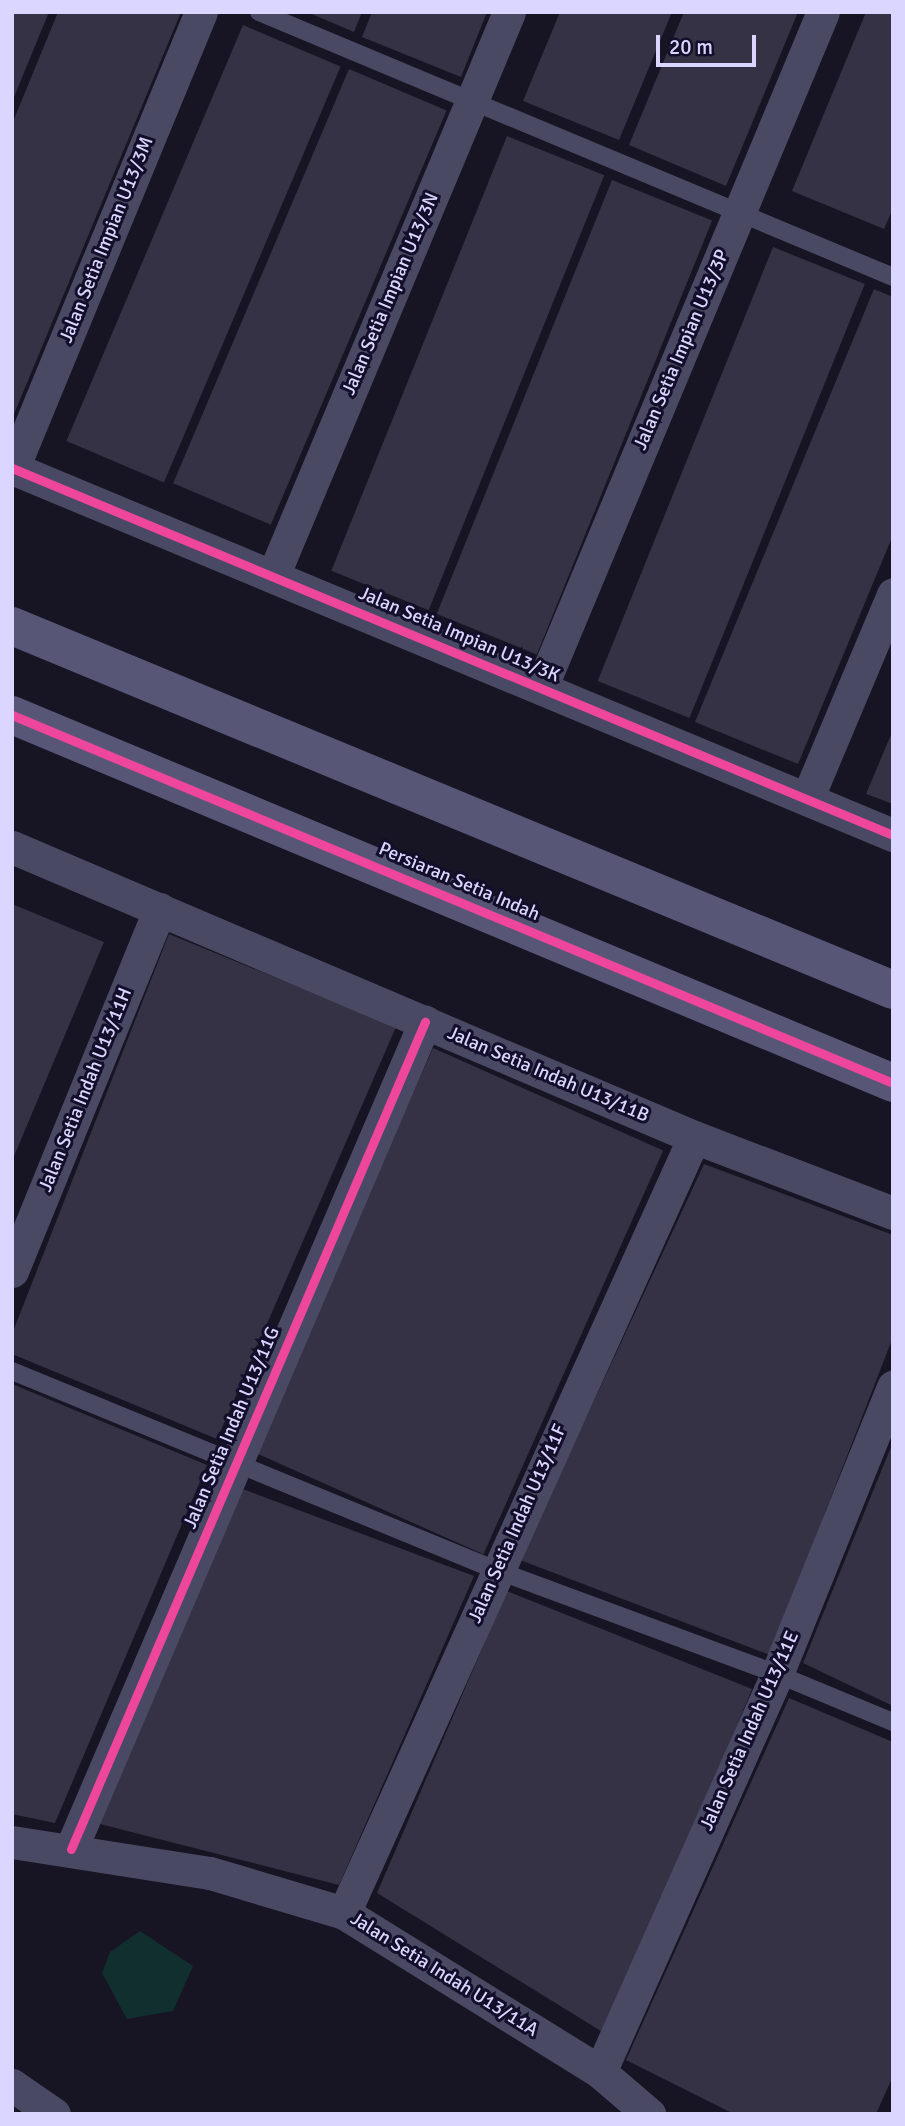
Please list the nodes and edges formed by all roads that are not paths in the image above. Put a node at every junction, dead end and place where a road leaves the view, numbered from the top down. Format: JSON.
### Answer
{"nodes":[{"id":1,"x":201,"y":12,"type":"edge"},
{"id":2,"x":259,"y":12,"type":"edge"},
{"id":3,"x":509,"y":12,"type":"edge"},
{"id":4,"x":823,"y":12,"type":"edge"},
{"id":5,"x":472,"y":101,"type":"junction"},
{"id":6,"x":740,"y":213,"type":"junction"},
{"id":7,"x":893,"y":277,"type":"edge"},
{"id":8,"x":12,"y":468,"type":"edge"},
{"id":9,"x":273,"y":576,"type":"junction"},
{"id":10,"x":893,"y":594,"type":"edge"},
{"id":11,"x":12,"y":626,"type":"edge"},
{"id":12,"x":541,"y":688,"type":"junction"},
{"id":13,"x":12,"y":715,"type":"edge"},
{"id":14,"x":807,"y":799,"type":"junction"},
{"id":15,"x":893,"y":835,"type":"edge"},
{"id":16,"x":12,"y":847,"type":"edge"},
{"id":17,"x":160,"y":909,"type":"junction"},
{"id":18,"x":893,"y":990,"type":"edge"},
{"id":19,"x":425,"y":1022,"type":"junction"},
{"id":20,"x":893,"y":1083,"type":"edge"},
{"id":21,"x":694,"y":1137,"type":"junction"},
{"id":22,"x":893,"y":1213,"type":"edge"},
{"id":23,"x":12,"y":1271,"type":"edge"},
{"id":24,"x":12,"y":1371,"type":"edge"},
{"id":25,"x":893,"y":1387,"type":"edge"},
{"id":26,"x":236,"y":1462,"type":"junction"},
{"id":27,"x":496,"y":1570,"type":"junction"},
{"id":28,"x":777,"y":1674,"type":"junction"},
{"id":29,"x":893,"y":1722,"type":"edge"},
{"id":30,"x":12,"y":1842,"type":"edge"},
{"id":31,"x":71,"y":1849,"type":"junction"},
{"id":32,"x":344,"y":1913,"type":"junction"},
{"id":33,"x":600,"y":2072,"type":"junction"},
{"id":34,"x":12,"y":2085,"type":"edge"},
{"id":35,"x":54,"y":2114,"type":"edge"},
{"id":36,"x":649,"y":2114,"type":"edge"}],
"edges":[{"from":1,"to":8,"type":"street","name":"Jalan Setia Impian U13/3M"},
{"from":2,"to":5,"type":"lane"},
{"from":3,"to":5,"type":"street","name":"Jalan Setia Impian U13/3N"},
{"from":4,"to":6,"type":"street","name":"Jalan Setia Impian U13/3P"},
{"from":5,"to":6,"type":"lane"},
{"from":5,"to":9,"type":"street","name":"Jalan Setia Impian U13/3N"},
{"from":6,"to":7,"type":"lane"},
{"from":6,"to":12,"type":"street","name":"Jalan Setia Impian U13/3P"},
{"from":8,"to":9,"type":"street","name":"Jalan Setia Impian U13/3K"},
{"from":9,"to":12,"type":"street","name":"Jalan Setia Impian U13/3K"},
{"from":10,"to":14,"type":"street"},
{"from":11,"to":18,"type":"street"},
{"from":12,"to":14,"type":"street","name":"Jalan Setia Impian U13/3K"},
{"from":13,"to":20,"type":"street","name":"Persiaran Setia Indah"},
{"from":14,"to":15,"type":"street","name":"Jalan Setia Impian U13/3K"},
{"from":16,"to":17,"type":"street","name":"Jalan Setia Indah U13/11B"},
{"from":17,"to":19,"type":"street","name":"Jalan Setia Indah U13/11B"},
{"from":17,"to":23,"type":"street","name":"Jalan Setia Indah U13/11H"},
{"from":19,"to":21,"type":"street","name":"Jalan Setia Indah U13/11B"},
{"from":19,"to":26,"type":"street","name":"Jalan Setia Indah U13/11G"},
{"from":21,"to":22,"type":"street","name":"Jalan Setia Indah U13/11B"},
{"from":21,"to":27,"type":"street","name":"Jalan Setia Indah U13/11F"},
{"from":24,"to":26,"type":"lane"},
{"from":25,"to":28,"type":"street","name":"Jalan Setia Indah U13/11E"},
{"from":26,"to":27,"type":"lane"},
{"from":26,"to":31,"type":"street","name":"Jalan Setia Indah U13/11G"},
{"from":27,"to":28,"type":"lane"},
{"from":27,"to":32,"type":"street","name":"Jalan Setia Indah U13/11F"},
{"from":28,"to":29,"type":"lane"},
{"from":28,"to":33,"type":"street","name":"Jalan Setia Indah U13/11E"},
{"from":30,"to":31,"type":"street","name":"Jalan Setia Indah U13/11A"},
{"from":31,"to":32,"type":"street","name":"Jalan Setia Indah U13/11A"},
{"from":32,"to":33,"type":"street","name":"Jalan Setia Indah U13/11A"},
{"from":33,"to":36,"type":"street","name":"Jalan Setia Indah U13/11A"},
{"from":34,"to":35,"type":"street"}]}
